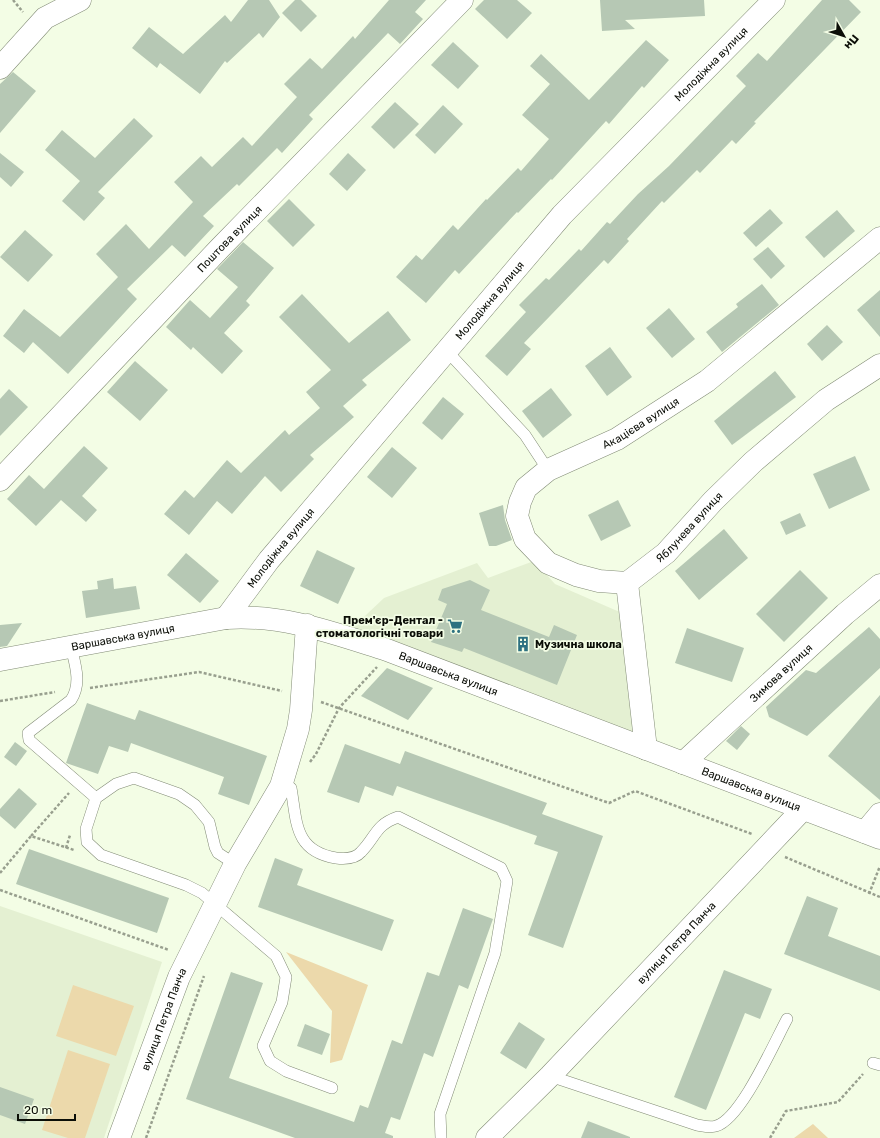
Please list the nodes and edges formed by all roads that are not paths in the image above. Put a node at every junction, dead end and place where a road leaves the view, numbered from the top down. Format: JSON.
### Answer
{"nodes":[{"id":1,"x":80,"y":0,"type":"edge"},
{"id":2,"x":462,"y":0,"type":"edge"},
{"id":3,"x":774,"y":0,"type":"edge"},
{"id":4,"x":0,"y":68,"type":"edge"},
{"id":5,"x":880,"y":238,"type":"edge"},
{"id":6,"x":446,"y":350,"type":"junction"},
{"id":7,"x":880,"y":365,"type":"edge"},
{"id":8,"x":548,"y":470,"type":"junction"},
{"id":9,"x":0,"y":480,"type":"edge"},
{"id":10,"x":627,"y":583,"type":"junction"},
{"id":11,"x":880,"y":585,"type":"edge"},
{"id":12,"x":226,"y":618,"type":"junction"},
{"id":13,"x":306,"y":625,"type":"junction"},
{"id":14,"x":71,"y":647,"type":"junction"},
{"id":15,"x":0,"y":660,"type":"edge"},
{"id":16,"x":646,"y":749,"type":"junction"},
{"id":17,"x":683,"y":763,"type":"junction"},
{"id":18,"x":286,"y":784,"type":"junction"},
{"id":19,"x":96,"y":798,"type":"junction"},
{"id":20,"x":803,"y":809,"type":"junction"},
{"id":21,"x":880,"y":814,"type":"edge"},
{"id":22,"x":872,"y":835,"type":"edge"},
{"id":23,"x":235,"y":864,"type":"junction"},
{"id":24,"x":215,"y":903,"type":"junction"},
{"id":25,"x":787,"y":1019,"type":"dead end"},
{"id":26,"x":550,"y":1076,"type":"junction"},
{"id":27,"x":332,"y":1088,"type":"dead end"},
{"id":28,"x":119,"y":1138,"type":"edge"},
{"id":29,"x":441,"y":1138,"type":"edge"},
{"id":30,"x":487,"y":1138,"type":"edge"}],
"edges":[{"from":1,"to":4,"type":"street"},
{"from":2,"to":9,"type":"street","name":"Поштова вулиця"},
{"from":3,"to":6,"type":"street","name":"Молодіжна вулиця"},
{"from":5,"to":8,"type":"street","name":"Акацієва вулиця"},
{"from":6,"to":8,"type":"lane"},
{"from":6,"to":12,"type":"street","name":"Молодіжна вулиця"},
{"from":7,"to":10,"type":"street","name":"Яблунева вулиця"},
{"from":8,"to":10,"type":"street","name":"Акацієва вулиця"},
{"from":10,"to":16,"type":"street"},
{"from":11,"to":17,"type":"street","name":"Зимова вулиця"},
{"from":12,"to":13,"type":"street","name":"Варшавська вулиця"},
{"from":12,"to":14,"type":"street","name":"Варшавська вулиця"},
{"from":13,"to":16,"type":"street","name":"Варшавська вулиця"},
{"from":13,"to":18,"type":"street","name":"вулиця Петра Панча"},
{"from":14,"to":15,"type":"street","name":"Варшавська вулиця"},
{"from":14,"to":19,"type":"lane"},
{"from":16,"to":17,"type":"street","name":"Варшавська вулиця"},
{"from":17,"to":20,"type":"street","name":"Варшавська вулиця"},
{"from":18,"to":23,"type":"street","name":"вулиця Петра Панча"},
{"from":18,"to":29,"type":"lane"},
{"from":19,"to":23,"type":"lane"},
{"from":19,"to":24,"type":"lane"},
{"from":20,"to":22,"type":"street","name":"Варшавська вулиця"},
{"from":20,"to":26,"type":"street","name":"вулиця Петра Панча"},
{"from":21,"to":22,"type":"street"},
{"from":23,"to":24,"type":"street","name":"вулиця Петра Панча"},
{"from":24,"to":27,"type":"lane"},
{"from":24,"to":28,"type":"street","name":"вулиця Петра Панча"},
{"from":25,"to":26,"type":"lane"},
{"from":26,"to":30,"type":"street","name":"вулиця Петра Панча"}]}
